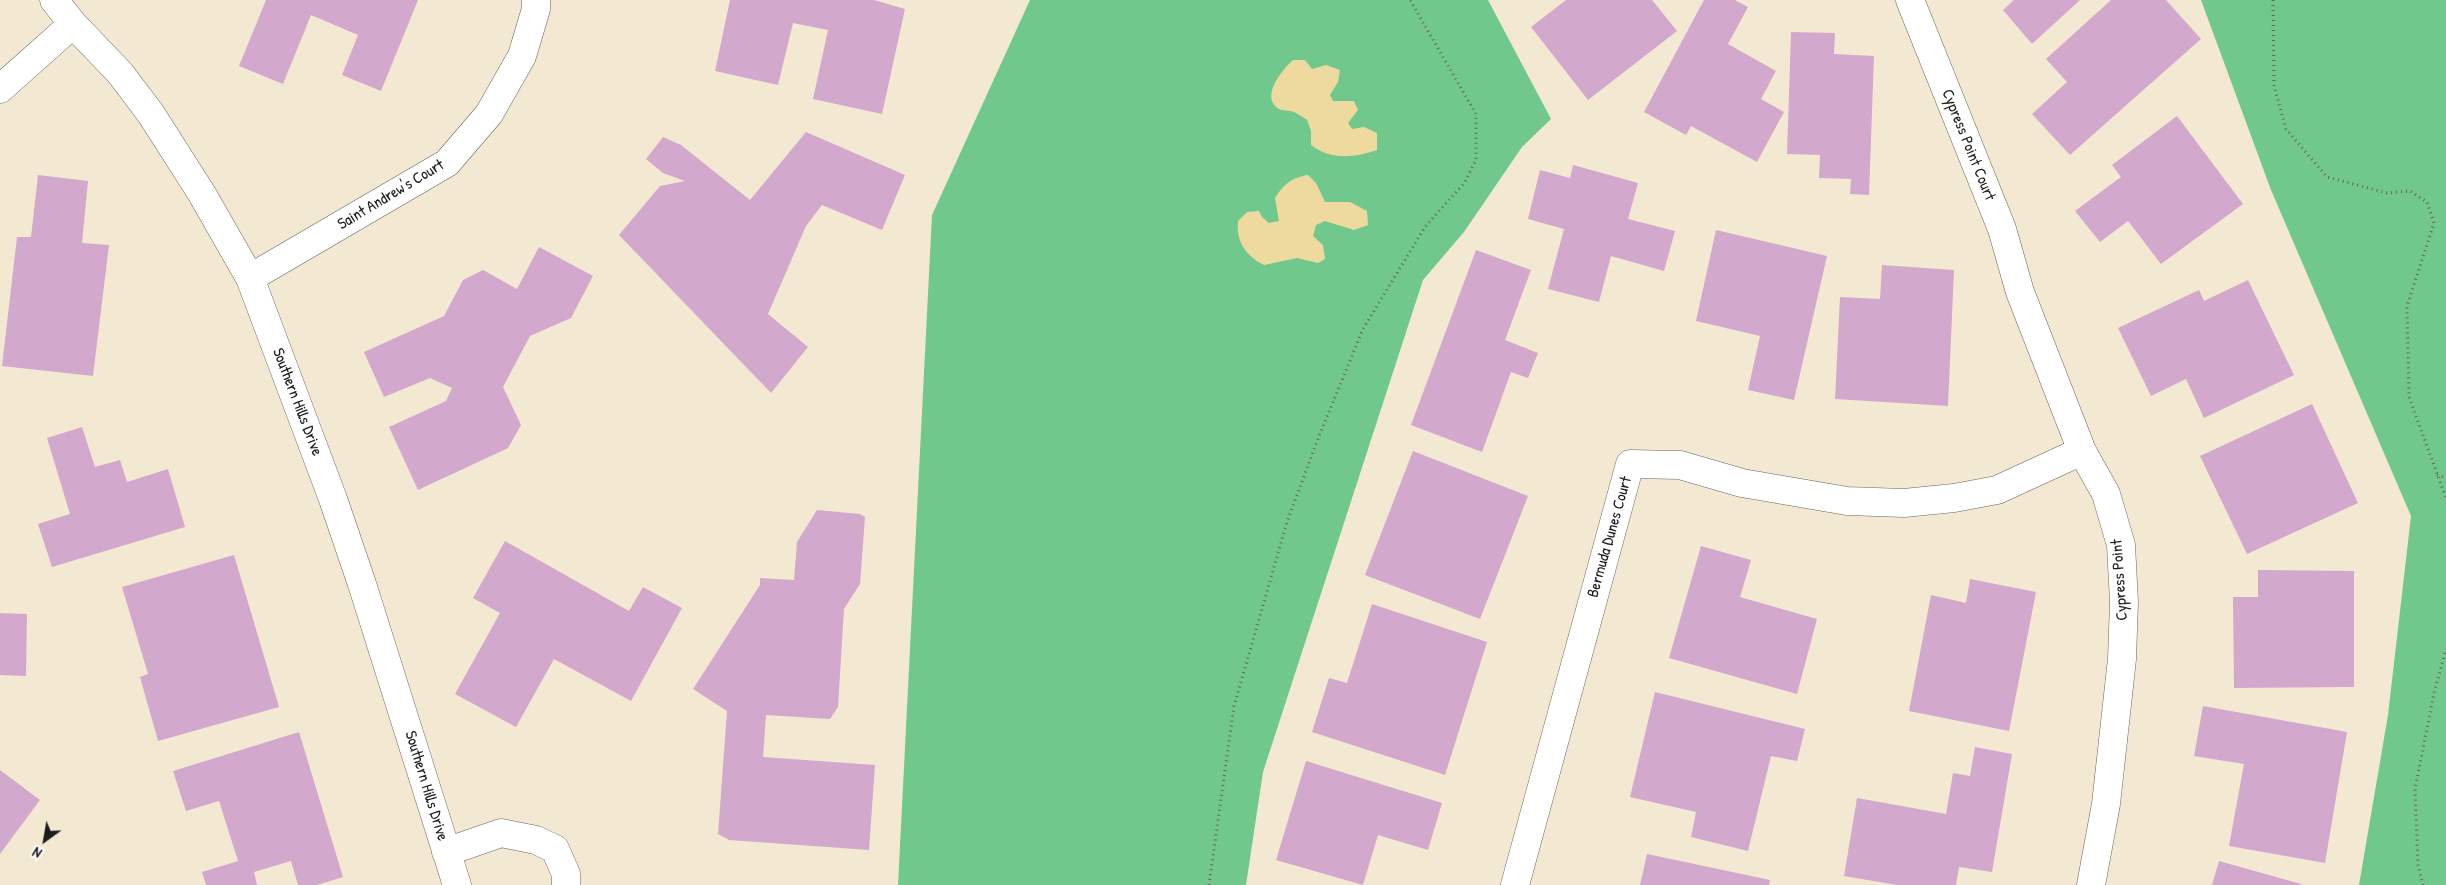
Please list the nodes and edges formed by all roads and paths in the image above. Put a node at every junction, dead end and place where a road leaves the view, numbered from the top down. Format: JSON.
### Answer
{"nodes":[{"id":1,"x":54,"y":0,"type":"edge"},
{"id":2,"x":536,"y":0,"type":"edge"},
{"id":3,"x":1410,"y":0,"type":"edge"},
{"id":4,"x":1910,"y":0,"type":"edge"},
{"id":5,"x":2272,"y":0,"type":"edge"},
{"id":6,"x":73,"y":24,"type":"junction"},
{"id":7,"x":0,"y":89,"type":"edge"},
{"id":8,"x":250,"y":278,"type":"junction"},
{"id":9,"x":2020,"y":292,"type":"joint"},
{"id":10,"x":2082,"y":451,"type":"junction"},
{"id":11,"x":2436,"y":475,"type":"junction"},
{"id":12,"x":2446,"y":478,"type":"edge"},
{"id":13,"x":2446,"y":498,"type":"edge"},
{"id":14,"x":2446,"y":649,"type":"edge"},
{"id":15,"x":446,"y":852,"type":"junction"},
{"id":16,"x":457,"y":885,"type":"edge"},
{"id":17,"x":566,"y":885,"type":"edge"},
{"id":18,"x":1209,"y":885,"type":"edge"},
{"id":19,"x":1515,"y":885,"type":"edge"},
{"id":20,"x":2091,"y":885,"type":"edge"},
{"id":21,"x":2423,"y":885,"type":"edge"}],
"edges":[{"from":1,"to":6,"type":"street","name":"Southern Hills Drive"},
{"from":2,"to":8,"type":"street","name":"Saint Andrew's Court"},
{"from":3,"to":18,"type":"path"},
{"from":4,"to":9,"type":"street","name":"Cypress Point Court"},
{"from":5,"to":11,"type":"path"},
{"from":6,"to":7,"type":"street"},
{"from":6,"to":8,"type":"street","name":"Southern Hills Drive"},
{"from":8,"to":15,"type":"street","name":"Southern Hills Drive"},
{"from":9,"to":10,"type":"street","name":"Cypress Point"},
{"from":10,"to":19,"type":"street","name":"Bermuda Dunes Court"},
{"from":10,"to":20,"type":"street","name":"Cypress Point"},
{"from":11,"to":12,"type":"path"},
{"from":11,"to":13,"type":"path"},
{"from":14,"to":21,"type":"path"},
{"from":15,"to":16,"type":"street","name":"Southern Hills Drive"},
{"from":15,"to":17,"type":"street","name":"Southern Hills Drive"}]}
